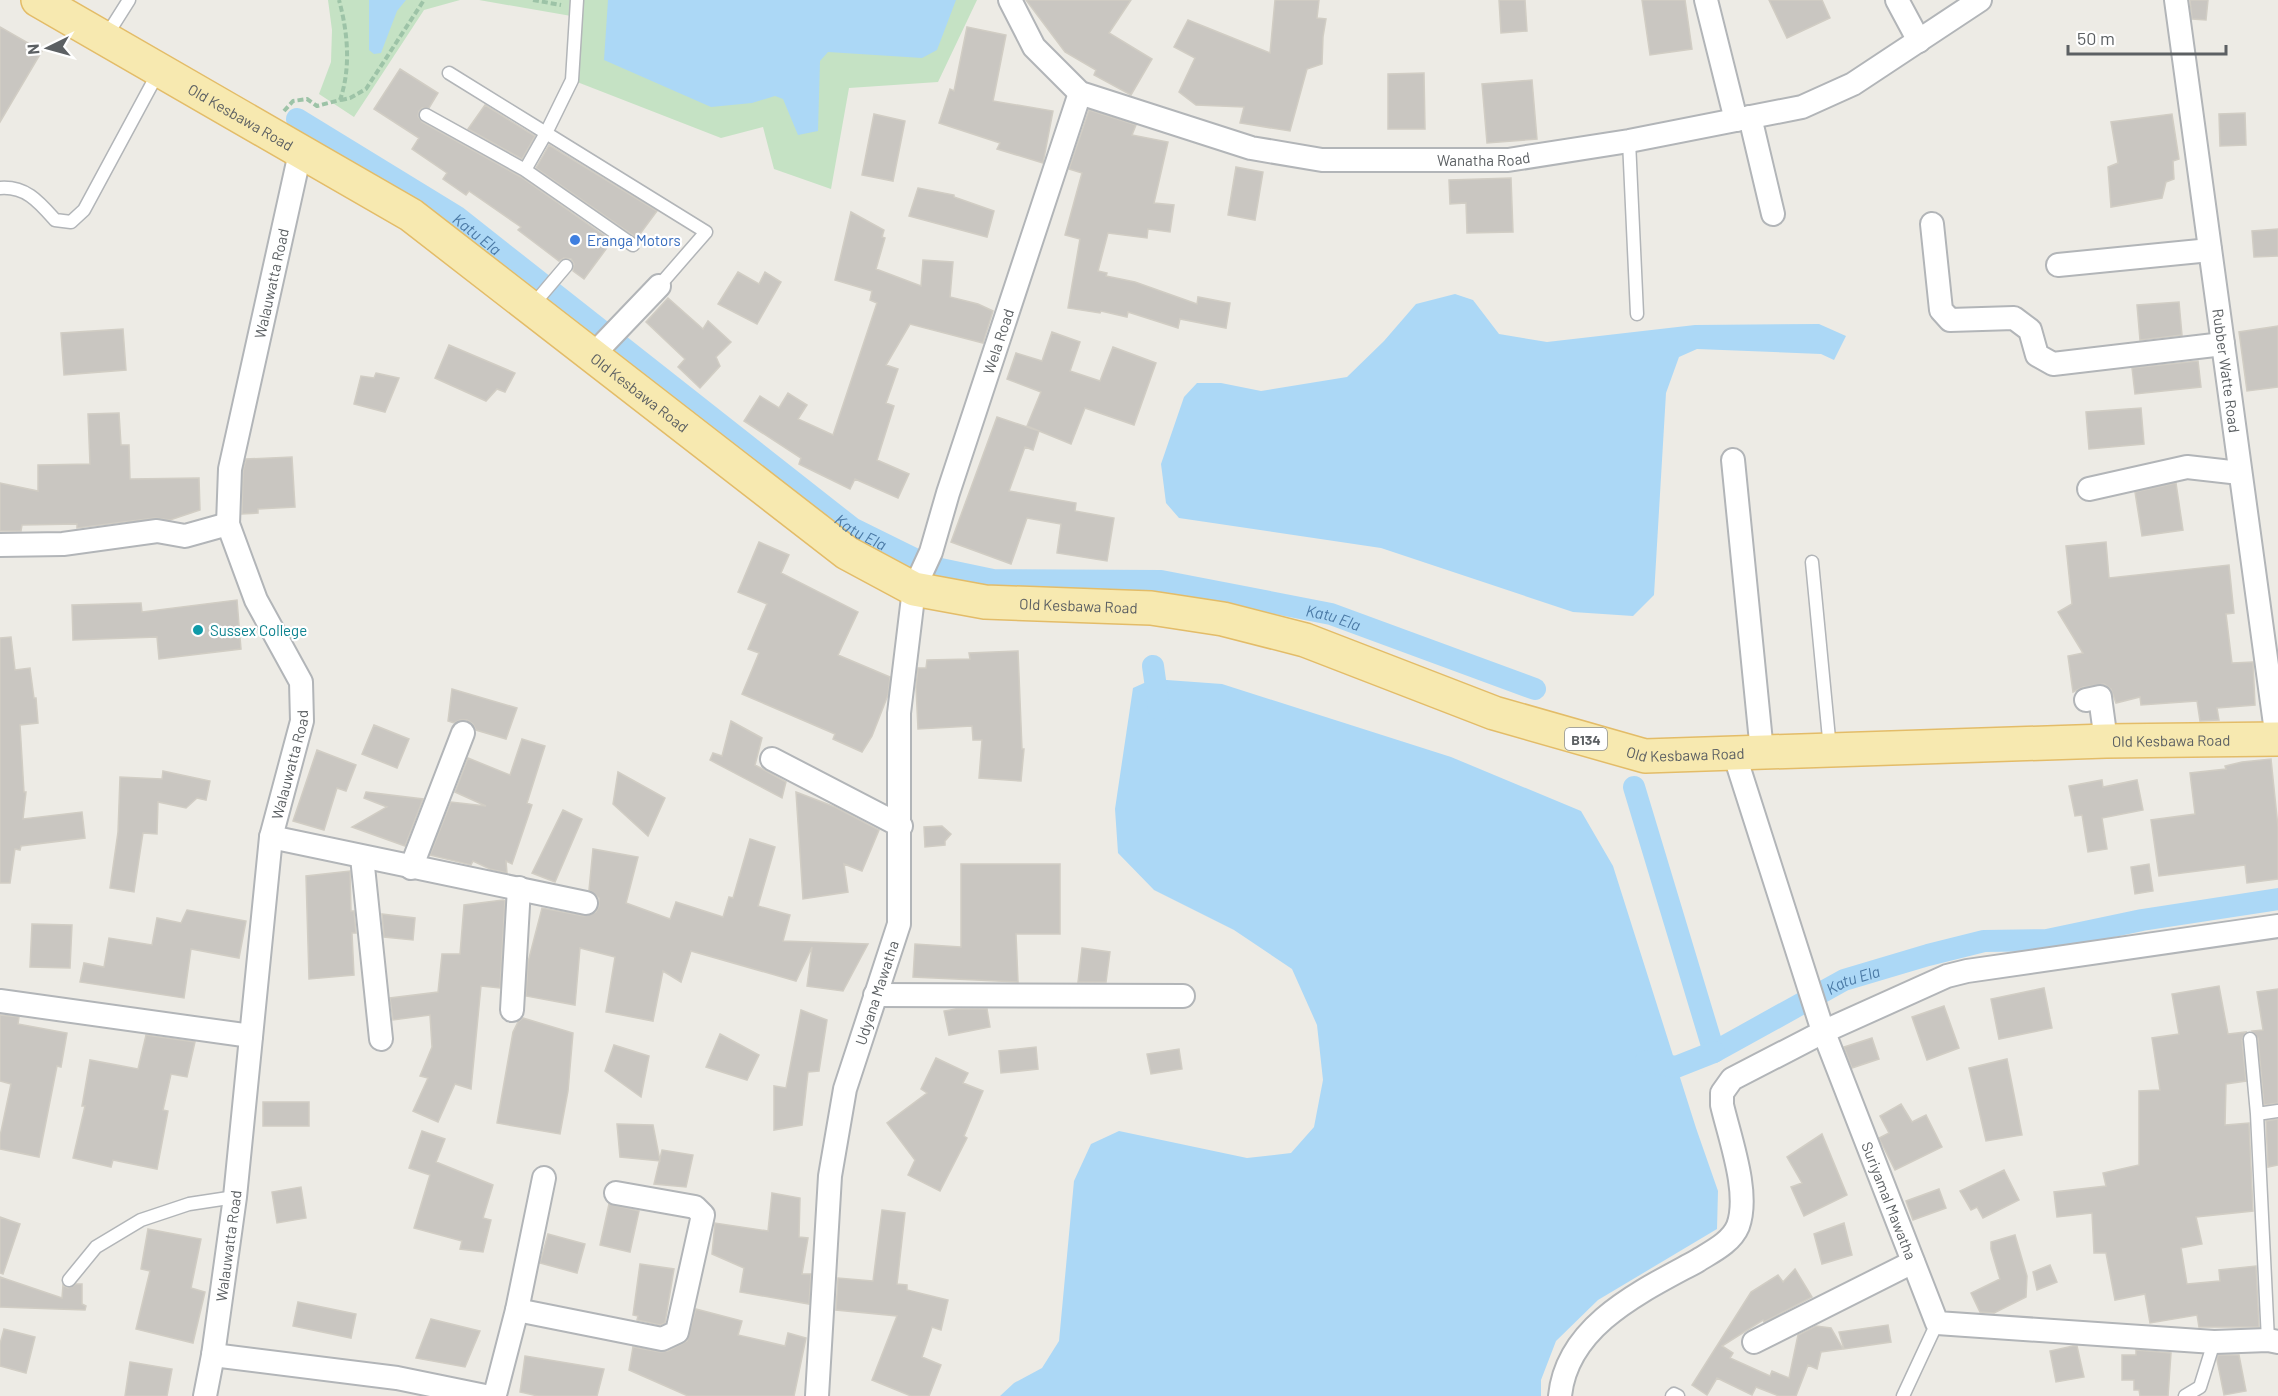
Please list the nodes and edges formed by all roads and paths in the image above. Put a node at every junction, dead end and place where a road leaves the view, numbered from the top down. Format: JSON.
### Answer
{"nodes":[{"id":1,"x":38,"y":0,"type":"edge"},
{"id":2,"x":129,"y":0,"type":"edge"},
{"id":3,"x":339,"y":0,"type":"edge"},
{"id":4,"x":424,"y":0,"type":"edge"},
{"id":5,"x":533,"y":0,"type":"edge"},
{"id":6,"x":1010,"y":0,"type":"edge"},
{"id":7,"x":1706,"y":0,"type":"edge"},
{"id":8,"x":1897,"y":0,"type":"edge"},
{"id":9,"x":1980,"y":0,"type":"edge"},
{"id":10,"x":2176,"y":0,"type":"edge"},
{"id":11,"x":577,"y":4,"type":"edge"},
{"id":12,"x":105,"y":39,"type":"junction"},
{"id":13,"x":1919,"y":41,"type":"junction"},
{"id":14,"x":159,"y":71,"type":"junction"},
{"id":15,"x":449,"y":73,"type":"dead end"},
{"id":16,"x":1080,"y":93,"type":"junction"},
{"id":17,"x":340,"y":100,"type":"junction"},
{"id":18,"x":426,"y":115,"type":"dead end"},
{"id":19,"x":1743,"y":118,"type":"junction"},
{"id":20,"x":546,"y":133,"type":"junction"},
{"id":21,"x":268,"y":134,"type":"junction"},
{"id":22,"x":1629,"y":141,"type":"junction"},
{"id":23,"x":300,"y":153,"type":"junction"},
{"id":24,"x":525,"y":170,"type":"junction"},
{"id":25,"x":0,"y":188,"type":"edge"},
{"id":26,"x":1773,"y":214,"type":"dead end"},
{"id":27,"x":1932,"y":224,"type":"dead end"},
{"id":28,"x":633,"y":245,"type":"dead end"},
{"id":29,"x":2210,"y":250,"type":"junction"},
{"id":30,"x":2058,"y":265,"type":"dead end"},
{"id":31,"x":566,"y":266,"type":"dead end"},
{"id":32,"x":659,"y":286,"type":"joint"},
{"id":33,"x":531,"y":307,"type":"junction"},
{"id":34,"x":1637,"y":314,"type":"dead end"},
{"id":35,"x":2223,"y":344,"type":"junction"},
{"id":36,"x":592,"y":356,"type":"junction"},
{"id":37,"x":1733,"y":460,"type":"dead end"},
{"id":38,"x":2240,"y":473,"type":"junction"},
{"id":39,"x":2090,"y":489,"type":"dead end"},
{"id":40,"x":228,"y":524,"type":"junction"},
{"id":41,"x":0,"y":545,"type":"edge"},
{"id":42,"x":1812,"y":562,"type":"dead end"},
{"id":43,"x":917,"y":582,"type":"junction"},
{"id":44,"x":2086,"y":700,"type":"dead end"},
{"id":45,"x":463,"y":733,"type":"dead end"},
{"id":46,"x":2277,"y":739,"type":"edge"},
{"id":47,"x":2106,"y":741,"type":"junction"},
{"id":48,"x":1830,"y":750,"type":"junction"},
{"id":49,"x":1748,"y":752,"type":"junction"},
{"id":50,"x":772,"y":759,"type":"dead end"},
{"id":51,"x":901,"y":826,"type":"junction"},
{"id":52,"x":271,"y":837,"type":"junction"},
{"id":53,"x":362,"y":857,"type":"junction"},
{"id":54,"x":411,"y":868,"type":"junction"},
{"id":55,"x":519,"y":888,"type":"junction"},
{"id":56,"x":586,"y":903,"type":"dead end"},
{"id":57,"x":2278,"y":926,"type":"edge"},
{"id":58,"x":875,"y":995,"type":"junction"},
{"id":59,"x":1183,"y":996,"type":"dead end"},
{"id":60,"x":0,"y":1001,"type":"edge"},
{"id":61,"x":512,"y":1010,"type":"dead end"},
{"id":62,"x":1823,"y":1028,"type":"junction"},
{"id":63,"x":251,"y":1036,"type":"junction"},
{"id":64,"x":381,"y":1039,"type":"dead end"},
{"id":65,"x":2250,"y":1039,"type":"dead end"},
{"id":66,"x":2278,"y":1111,"type":"edge"},
{"id":67,"x":2257,"y":1114,"type":"junction"},
{"id":68,"x":544,"y":1178,"type":"dead end"},
{"id":69,"x":616,"y":1193,"type":"dead end"},
{"id":70,"x":235,"y":1197,"type":"junction"},
{"id":71,"x":1913,"y":1262,"type":"junction"},
{"id":72,"x":69,"y":1280,"type":"dead end"},
{"id":73,"x":517,"y":1310,"type":"junction"},
{"id":74,"x":1937,"y":1323,"type":"junction"},
{"id":75,"x":2214,"y":1341,"type":"junction"},
{"id":76,"x":2273,"y":1341,"type":"edge"},
{"id":77,"x":1754,"y":1342,"type":"dead end"},
{"id":78,"x":213,"y":1355,"type":"junction"},
{"id":79,"x":393,"y":1387,"type":"edge"},
{"id":80,"x":204,"y":1396,"type":"edge"},
{"id":81,"x":484,"y":1396,"type":"edge"},
{"id":82,"x":490,"y":1396,"type":"edge"},
{"id":83,"x":818,"y":1396,"type":"edge"},
{"id":84,"x":1560,"y":1396,"type":"edge"},
{"id":85,"x":1672,"y":1396,"type":"edge"},
{"id":86,"x":1678,"y":1396,"type":"edge"},
{"id":87,"x":1904,"y":1396,"type":"edge"},
{"id":88,"x":2185,"y":1396,"type":"edge"}],
"edges":[{"from":1,"to":12,"type":"main road","name":"Old Kesbawa Road","number":"B134"},
{"from":2,"to":12,"type":"lane"},
{"from":3,"to":17,"type":"path"},
{"from":4,"to":17,"type":"path"},
{"from":5,"to":11,"type":"path"},
{"from":6,"to":16,"type":"street","name":"Wanatha Road"},
{"from":7,"to":19,"type":"street"},
{"from":8,"to":13,"type":"street"},
{"from":9,"to":13,"type":"street","name":"Wanatha Road"},
{"from":10,"to":29,"type":"street","name":"Rubber Watte Road"},
{"from":11,"to":20,"type":"lane"},
{"from":12,"to":14,"type":"main road","name":"Old Kesbawa Road","number":"B134"},
{"from":13,"to":19,"type":"street","name":"Wanatha Road"},
{"from":14,"to":21,"type":"main road","name":"Old Kesbawa Road","number":"B134"},
{"from":14,"to":25,"type":"lane"},
{"from":15,"to":20,"type":"lane"},
{"from":16,"to":22,"type":"street","name":"Wanatha Road"},
{"from":16,"to":43,"type":"street","name":"Wela Road"},
{"from":17,"to":21,"type":"path"},
{"from":18,"to":24,"type":"lane"},
{"from":19,"to":22,"type":"street","name":"Wanatha Road"},
{"from":19,"to":26,"type":"street"},
{"from":20,"to":24,"type":"lane"},
{"from":20,"to":32,"type":"lane"},
{"from":21,"to":23,"type":"main road","name":"Old Kesbawa Road","number":"B134"},
{"from":22,"to":34,"type":"lane"},
{"from":23,"to":33,"type":"main road","name":"Old Kesbawa Road","number":"B134"},
{"from":23,"to":40,"type":"street","name":"Walauwatta Road"},
{"from":24,"to":28,"type":"lane"},
{"from":27,"to":35,"type":"street"},
{"from":29,"to":30,"type":"street"},
{"from":29,"to":35,"type":"street","name":"Rubber Watte Road"},
{"from":31,"to":33,"type":"lane"},
{"from":32,"to":36,"type":"street"},
{"from":33,"to":36,"type":"main road","name":"Old Kesbawa Road","number":"B134"},
{"from":35,"to":38,"type":"street","name":"Rubber Watte Road"},
{"from":36,"to":43,"type":"main road","name":"Old Kesbawa Road","number":"B134"},
{"from":37,"to":49,"type":"street","name":"Suriyamal Mawatha"},
{"from":38,"to":39,"type":"street"},
{"from":38,"to":46,"type":"street","name":"Rubber Watte Road"},
{"from":40,"to":41,"type":"street"},
{"from":40,"to":52,"type":"street","name":"Walauwatta Road"},
{"from":42,"to":48,"type":"lane"},
{"from":43,"to":49,"type":"main road","name":"Old Kesbawa Road","number":"B134"},
{"from":43,"to":51,"type":"street","name":"Udyana Mawatha"},
{"from":44,"to":47,"type":"street"},
{"from":45,"to":54,"type":"street"},
{"from":46,"to":47,"type":"main road","name":"Old Kesbawa Road","number":"B134"},
{"from":47,"to":48,"type":"main road","name":"Old Kesbawa Road","number":"B134"},
{"from":48,"to":49,"type":"main road","name":"Old Kesbawa Road","number":"B134"},
{"from":49,"to":62,"type":"street","name":"Suriyamal Mawatha"},
{"from":50,"to":51,"type":"street"},
{"from":51,"to":58,"type":"street","name":"Udyana Mawatha"},
{"from":52,"to":53,"type":"street"},
{"from":52,"to":63,"type":"street","name":"Walauwatta Road"},
{"from":53,"to":54,"type":"street"},
{"from":53,"to":64,"type":"street"},
{"from":54,"to":55,"type":"street"},
{"from":55,"to":56,"type":"street"},
{"from":55,"to":61,"type":"street"},
{"from":57,"to":62,"type":"street"},
{"from":58,"to":59,"type":"street"},
{"from":58,"to":83,"type":"street","name":"Udyana Mawatha"},
{"from":60,"to":63,"type":"street"},
{"from":62,"to":71,"type":"street","name":"Suriyamal Mawatha"},
{"from":62,"to":84,"type":"street"},
{"from":63,"to":70,"type":"street","name":"Walauwatta Road"},
{"from":65,"to":67,"type":"lane"},
{"from":66,"to":67,"type":"lane"},
{"from":67,"to":76,"type":"lane"},
{"from":68,"to":73,"type":"street"},
{"from":69,"to":73,"type":"street"},
{"from":70,"to":72,"type":"lane"},
{"from":70,"to":78,"type":"street","name":"Walauwatta Road"},
{"from":71,"to":74,"type":"street","name":"Suriyamal Mawatha"},
{"from":71,"to":77,"type":"street"},
{"from":73,"to":82,"type":"street"},
{"from":74,"to":75,"type":"street"},
{"from":74,"to":87,"type":"lane"},
{"from":75,"to":76,"type":"street"},
{"from":75,"to":88,"type":"lane"},
{"from":78,"to":79,"type":"street"},
{"from":78,"to":80,"type":"street","name":"Walauwatta Road"},
{"from":79,"to":81,"type":"street"},
{"from":85,"to":86,"type":"lane"}]}
